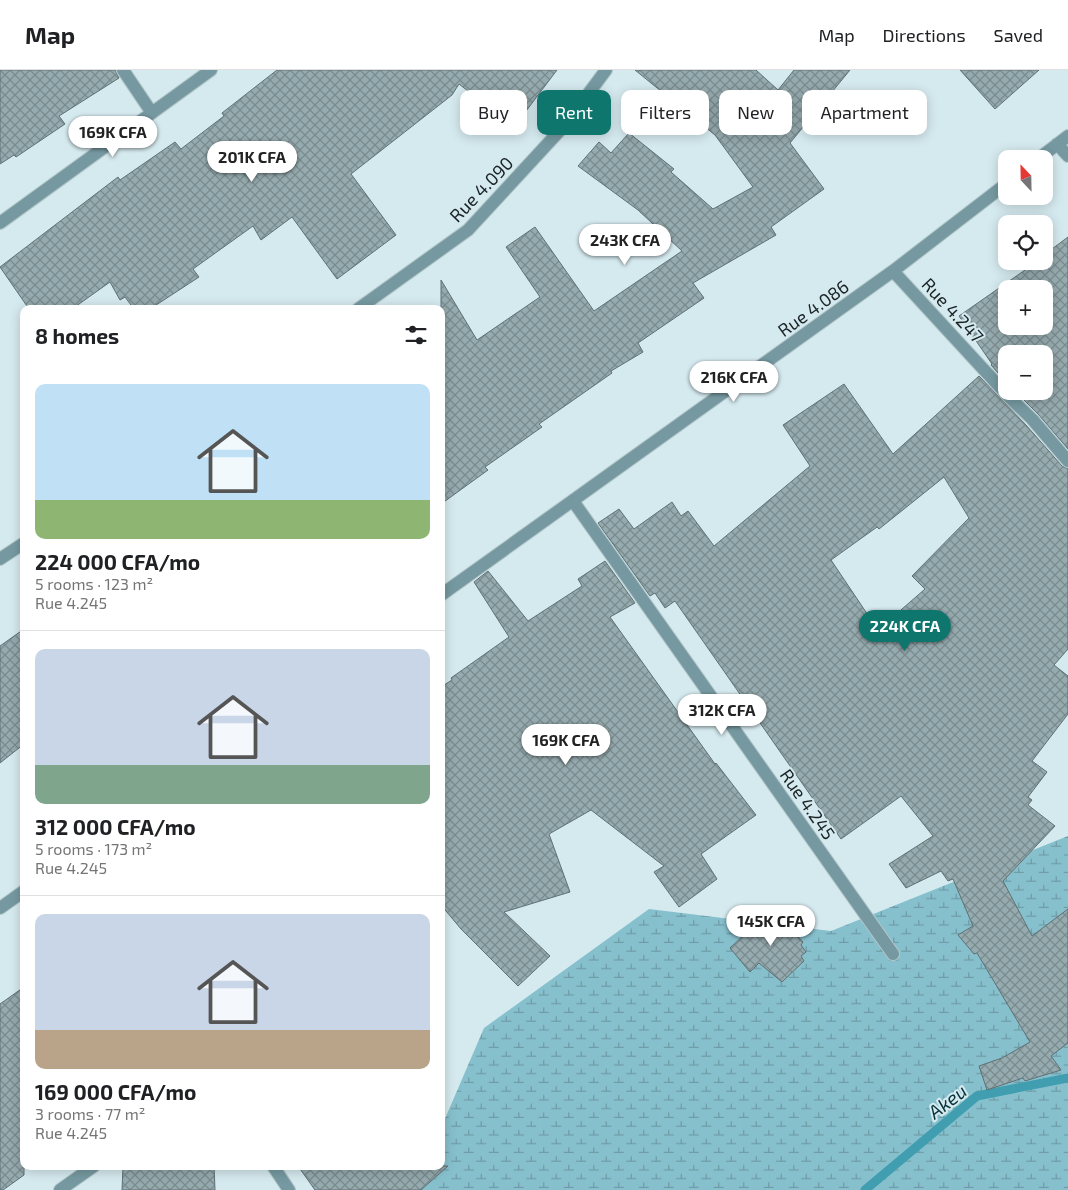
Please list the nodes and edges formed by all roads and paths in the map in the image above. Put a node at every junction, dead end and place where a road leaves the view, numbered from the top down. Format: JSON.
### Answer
{"nodes":[{"id":1,"x":123,"y":70,"type":"edge"},
{"id":2,"x":211,"y":70,"type":"edge"},
{"id":3,"x":606,"y":70,"type":"edge"},
{"id":4,"x":152,"y":113,"type":"junction"},
{"id":5,"x":1068,"y":136,"type":"edge"},
{"id":6,"x":1057,"y":144,"type":"junction"},
{"id":7,"x":1049,"y":150,"type":"edge"},
{"id":8,"x":1068,"y":156,"type":"edge"},
{"id":9,"x":998,"y":190,"type":"edge"},
{"id":10,"x":0,"y":223,"type":"edge"},
{"id":11,"x":893,"y":272,"type":"junction"},
{"id":12,"x":364,"y":305,"type":"edge"},
{"id":13,"x":1068,"y":461,"type":"edge"},
{"id":14,"x":573,"y":501,"type":"junction"},
{"id":15,"x":20,"y":546,"type":"edge"},
{"id":16,"x":0,"y":559,"type":"edge"},
{"id":17,"x":445,"y":592,"type":"edge"},
{"id":18,"x":20,"y":894,"type":"edge"},
{"id":19,"x":0,"y":908,"type":"edge"},
{"id":20,"x":893,"y":954,"type":"dead end"},
{"id":21,"x":88,"y":1170,"type":"edge"},
{"id":22,"x":276,"y":1170,"type":"edge"},
{"id":23,"x":60,"y":1190,"type":"edge"},
{"id":24,"x":288,"y":1190,"type":"edge"}],
"edges":[{"from":1,"to":4,"type":"street"},
{"from":2,"to":4,"type":"street"},
{"from":3,"to":12,"type":"street","name":"Rue 4.090"},
{"from":4,"to":10,"type":"street"},
{"from":5,"to":6,"type":"street"},
{"from":6,"to":7,"type":"street"},
{"from":6,"to":8,"type":"street"},
{"from":9,"to":11,"type":"street","name":"Rue 4.086"},
{"from":11,"to":13,"type":"street","name":"Rue 4.247"},
{"from":11,"to":14,"type":"street","name":"Rue 4.086"},
{"from":14,"to":17,"type":"street","name":"Rue 4.086"},
{"from":14,"to":20,"type":"street","name":"Rue 4.245"},
{"from":15,"to":16,"type":"street"},
{"from":18,"to":19,"type":"street"},
{"from":21,"to":23,"type":"street"},
{"from":22,"to":24,"type":"street"}]}
